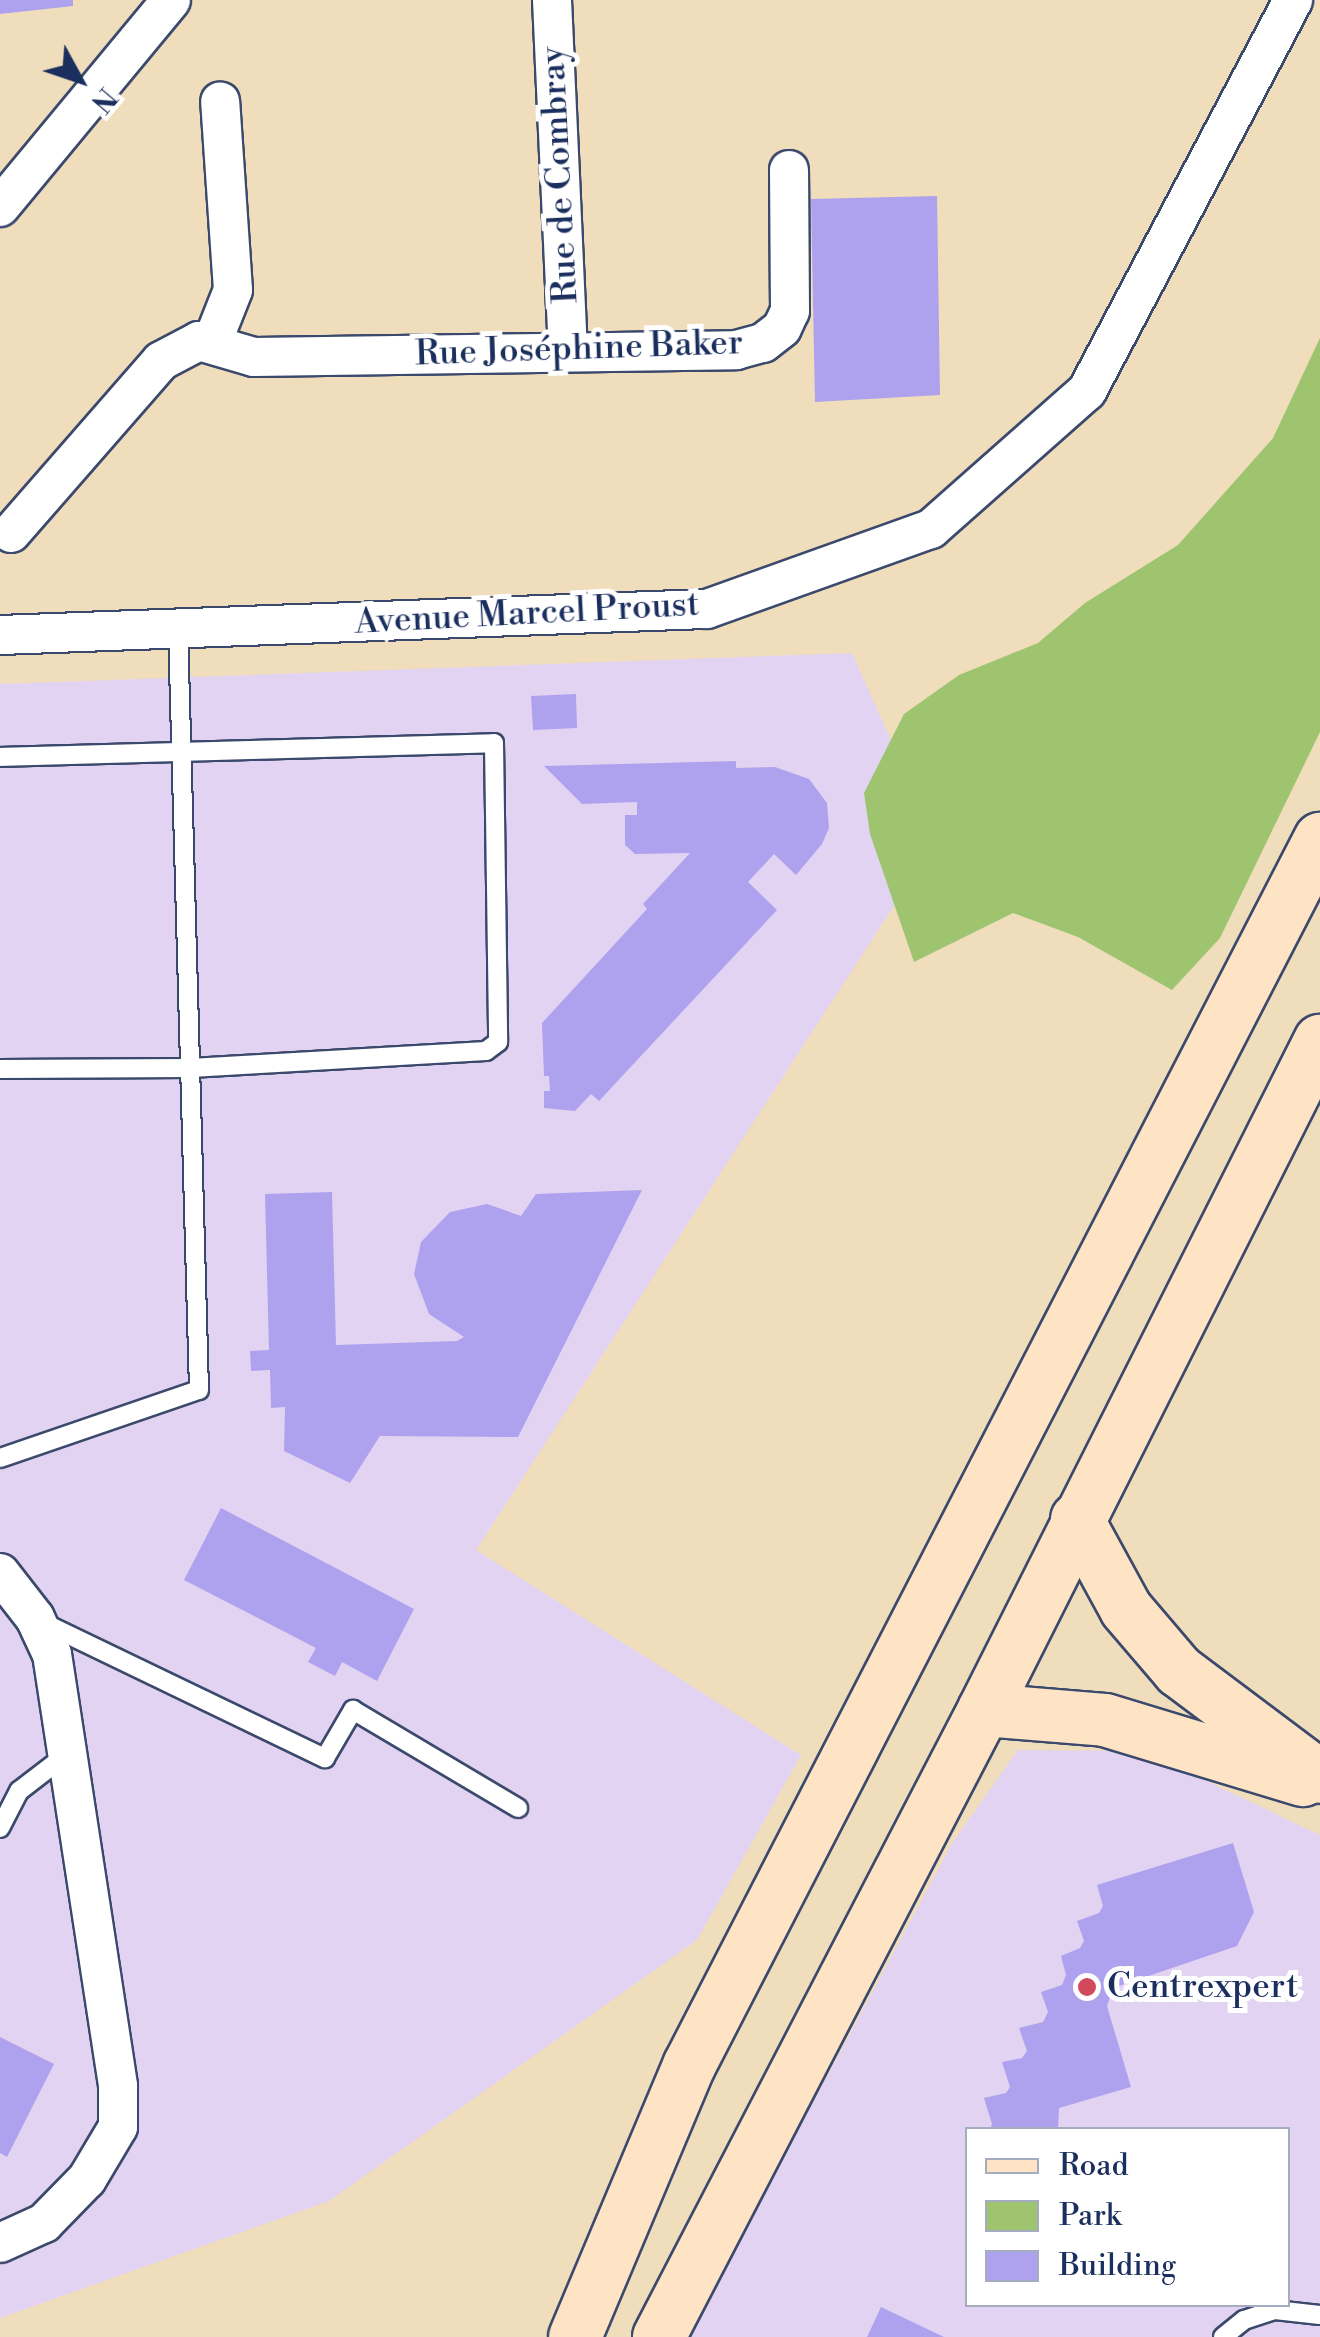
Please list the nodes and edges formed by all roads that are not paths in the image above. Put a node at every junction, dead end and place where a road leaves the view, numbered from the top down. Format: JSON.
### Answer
{"nodes":[{"id":1,"x":171,"y":0,"type":"edge"},
{"id":2,"x":552,"y":0,"type":"edge"},
{"id":3,"x":1293,"y":0,"type":"edge"},
{"id":4,"x":220,"y":102,"type":"dead end"},
{"id":5,"x":789,"y":170,"type":"dead end"},
{"id":6,"x":0,"y":208,"type":"edge"},
{"id":7,"x":212,"y":343,"type":"junction"},
{"id":8,"x":568,"y":350,"type":"junction"},
{"id":9,"x":11,"y":533,"type":"dead end"},
{"id":10,"x":178,"y":628,"type":"junction"},
{"id":11,"x":0,"y":634,"type":"edge"},
{"id":12,"x":181,"y":755,"type":"junction"},
{"id":13,"x":0,"y":757,"type":"edge"},
{"id":14,"x":1320,"y":839,"type":"edge"},
{"id":15,"x":1320,"y":1041,"type":"edge"},
{"id":16,"x":190,"y":1068,"type":"junction"},
{"id":17,"x":0,"y":1069,"type":"edge"},
{"id":18,"x":0,"y":1458,"type":"edge"},
{"id":19,"x":1076,"y":1519,"type":"junction"},
{"id":20,"x":0,"y":1572,"type":"edge"},
{"id":21,"x":34,"y":1618,"type":"junction"},
{"id":22,"x":984,"y":1710,"type":"junction"},
{"id":23,"x":67,"y":1754,"type":"junction"},
{"id":24,"x":1320,"y":1777,"type":"edge"},
{"id":25,"x":1320,"y":1785,"type":"edge"},
{"id":26,"x":518,"y":1808,"type":"dead end"},
{"id":27,"x":0,"y":1828,"type":"edge"},
{"id":28,"x":0,"y":2242,"type":"edge"},
{"id":29,"x":1320,"y":2315,"type":"edge"},
{"id":30,"x":575,"y":2337,"type":"edge"},
{"id":31,"x":660,"y":2337,"type":"edge"},
{"id":32,"x":1223,"y":2337,"type":"edge"}],
"edges":[{"from":1,"to":6,"type":"street"},
{"from":2,"to":8,"type":"street","name":"Rue de Combray"},
{"from":3,"to":10,"type":"street","name":"Avenue Marcel Proust"},
{"from":4,"to":7,"type":"street"},
{"from":5,"to":8,"type":"street","name":"Rue Joséphine Baker"},
{"from":7,"to":8,"type":"street","name":"Rue Joséphine Baker"},
{"from":7,"to":9,"type":"street"},
{"from":10,"to":11,"type":"street","name":"Avenue Marcel Proust"},
{"from":10,"to":12,"type":"lane"},
{"from":12,"to":13,"type":"lane"},
{"from":12,"to":16,"type":"lane"},
{"from":12,"to":16,"type":"lane"},
{"from":14,"to":30,"type":"main road"},
{"from":15,"to":19,"type":"main road"},
{"from":16,"to":17,"type":"lane"},
{"from":16,"to":18,"type":"lane"},
{"from":19,"to":22,"type":"main road"},
{"from":19,"to":24,"type":"main road"},
{"from":20,"to":21,"type":"street"},
{"from":21,"to":23,"type":"street"},
{"from":21,"to":26,"type":"lane"},
{"from":22,"to":25,"type":"main road"},
{"from":22,"to":31,"type":"main road"},
{"from":23,"to":27,"type":"lane"},
{"from":23,"to":28,"type":"street"},
{"from":29,"to":32,"type":"lane"}]}
